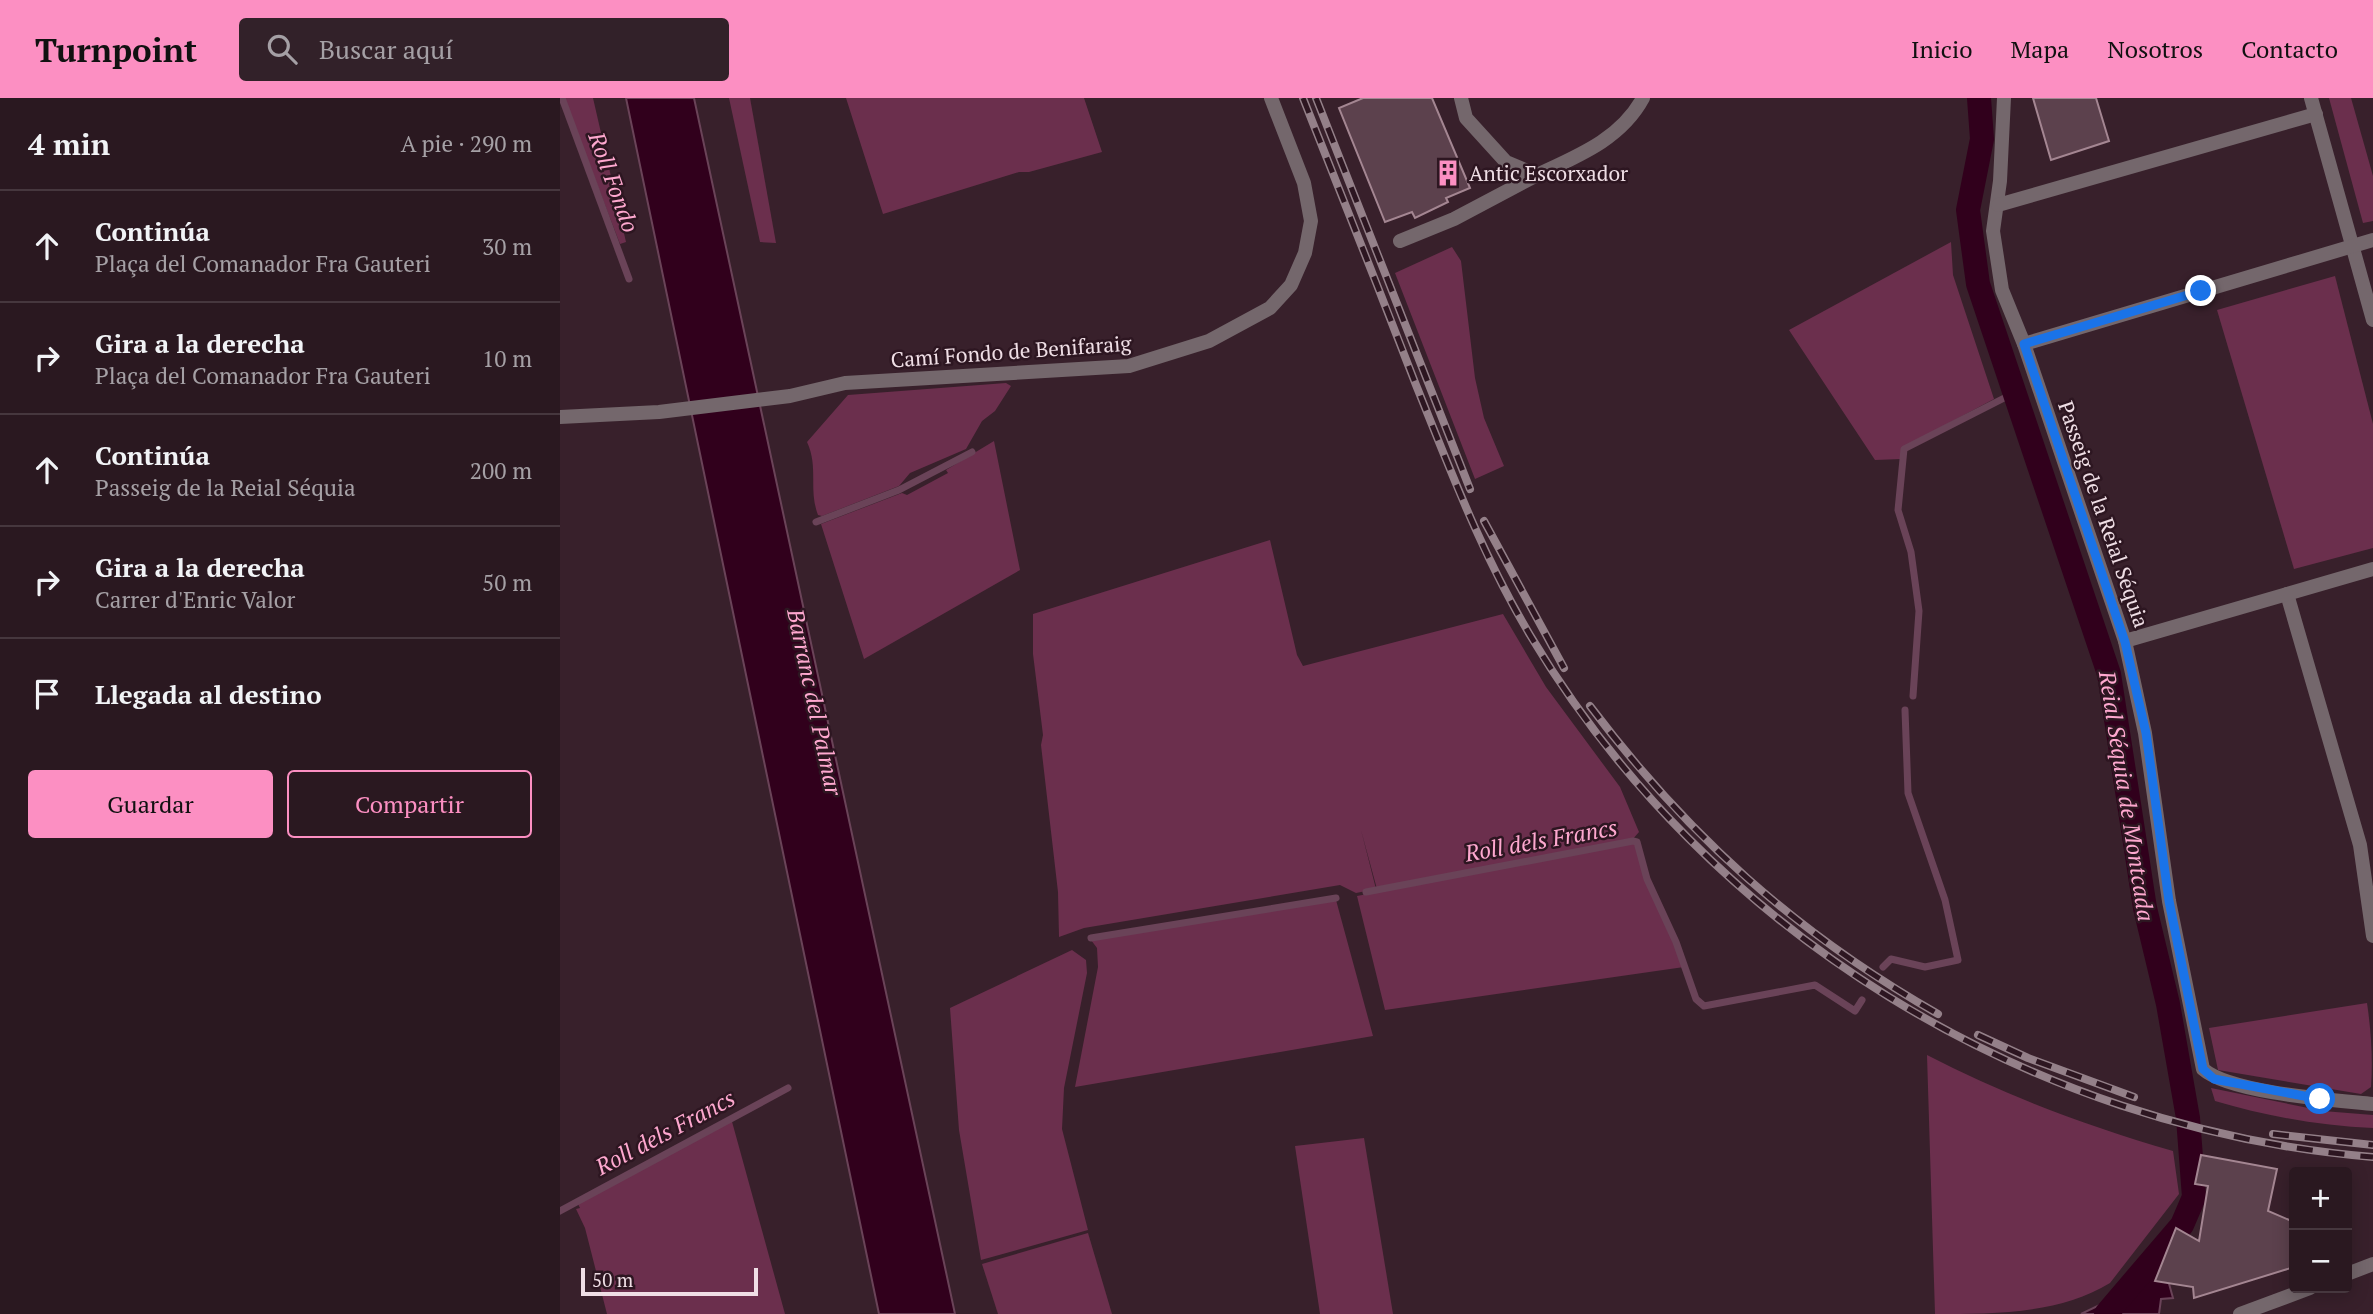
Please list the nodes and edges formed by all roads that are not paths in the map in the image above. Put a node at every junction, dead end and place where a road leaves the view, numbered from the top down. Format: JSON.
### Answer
{"nodes":[{"id":1,"x":1271,"y":98,"type":"edge"},
{"id":2,"x":1461,"y":98,"type":"edge"},
{"id":3,"x":1643,"y":98,"type":"edge"},
{"id":4,"x":2004,"y":98,"type":"edge"},
{"id":5,"x":2312,"y":98,"type":"edge"},
{"id":6,"x":2316,"y":114,"type":"junction"},
{"id":7,"x":1537,"y":175,"type":"junction"},
{"id":8,"x":1998,"y":205,"type":"junction"},
{"id":9,"x":2373,"y":240,"type":"edge"},
{"id":10,"x":1400,"y":241,"type":"dead end"},
{"id":11,"x":2353,"y":246,"type":"junction"},
{"id":12,"x":2373,"y":320,"type":"edge"},
{"id":13,"x":2024,"y":344,"type":"junction"},
{"id":14,"x":560,"y":417,"type":"edge"},
{"id":15,"x":2373,"y":569,"type":"edge"},
{"id":16,"x":2287,"y":594,"type":"junction"},
{"id":17,"x":2125,"y":642,"type":"junction"},
{"id":18,"x":2373,"y":936,"type":"edge"},
{"id":19,"x":2373,"y":1104,"type":"edge"},
{"id":20,"x":2373,"y":1264,"type":"edge"},
{"id":21,"x":2352,"y":1272,"type":"edge"},
{"id":22,"x":2297,"y":1293,"type":"edge"},
{"id":23,"x":2240,"y":1314,"type":"edge"}],
"edges":[{"from":1,"to":14,"type":"street","name":"Camí Fondo de Benifaraig"},
{"from":2,"to":7,"type":"street"},
{"from":3,"to":7,"type":"street"},
{"from":4,"to":8,"type":"street","name":"Passeig de la Reial Séquia"},
{"from":5,"to":6,"type":"street"},
{"from":6,"to":8,"type":"street"},
{"from":6,"to":11,"type":"street"},
{"from":7,"to":10,"type":"street"},
{"from":8,"to":13,"type":"street","name":"Passeig de la Reial Séquia"},
{"from":9,"to":11,"type":"street"},
{"from":11,"to":12,"type":"street"},
{"from":11,"to":13,"type":"street"},
{"from":13,"to":17,"type":"street","name":"Passeig de la Reial Séquia"},
{"from":15,"to":16,"type":"street"},
{"from":16,"to":17,"type":"street"},
{"from":16,"to":18,"type":"street"},
{"from":17,"to":19,"type":"street","name":"Passeig de la Reial Séquia"},
{"from":20,"to":21,"type":"street"},
{"from":22,"to":23,"type":"street"}]}
